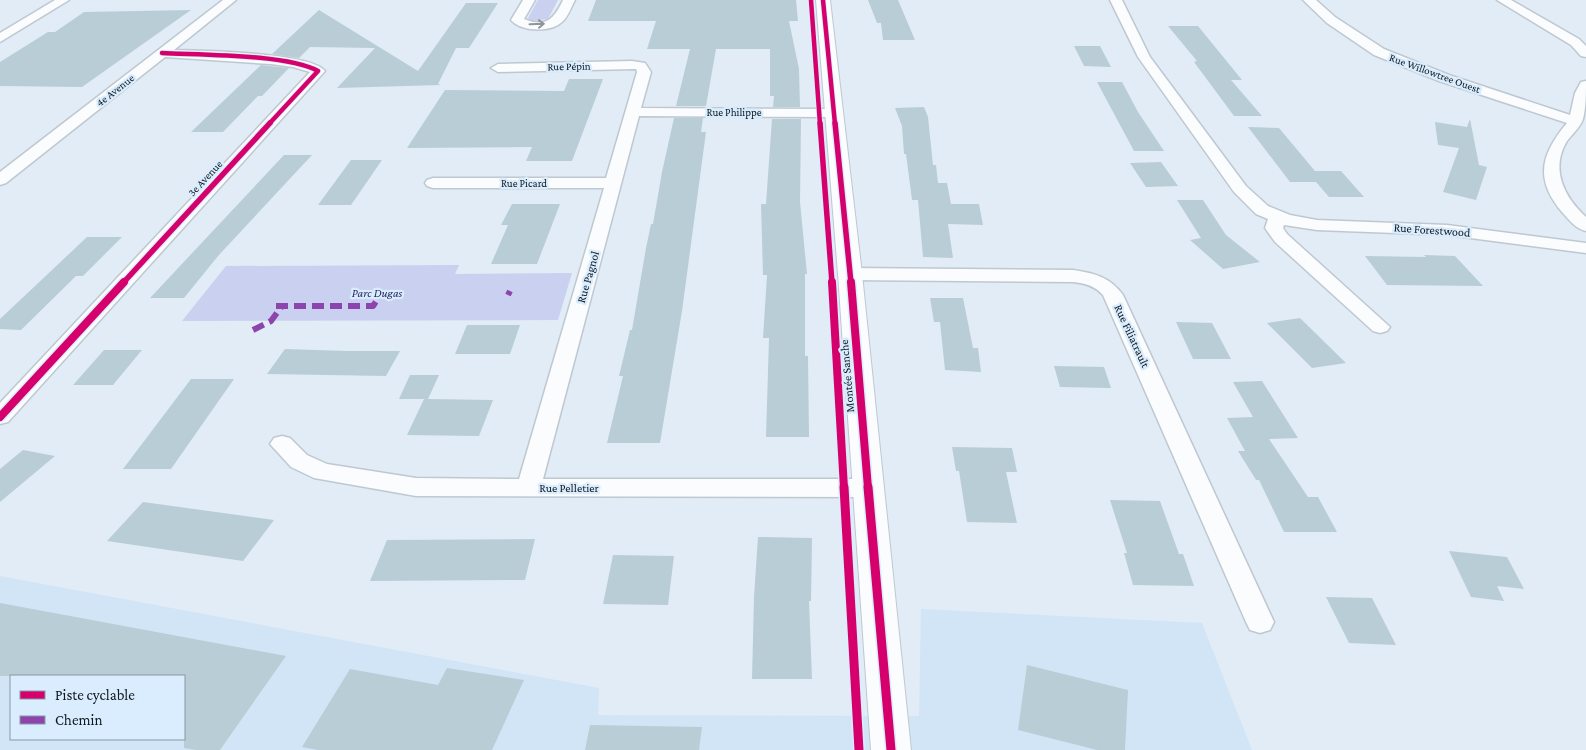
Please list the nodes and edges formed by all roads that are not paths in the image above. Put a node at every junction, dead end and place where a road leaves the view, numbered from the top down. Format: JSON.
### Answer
{"nodes":[{"id":1,"x":63,"y":0,"type":"edge"},
{"id":2,"x":230,"y":0,"type":"edge"},
{"id":3,"x":529,"y":0,"type":"edge"},
{"id":4,"x":569,"y":0,"type":"edge"},
{"id":5,"x":823,"y":0,"type":"edge"},
{"id":6,"x":1116,"y":0,"type":"edge"},
{"id":7,"x":1309,"y":0,"type":"edge"},
{"id":8,"x":1503,"y":0,"type":"edge"},
{"id":9,"x":0,"y":38,"type":"edge"},
{"id":10,"x":162,"y":53,"type":"junction"},
{"id":11,"x":1586,"y":53,"type":"edge"},
{"id":12,"x":640,"y":66,"type":"joint"},
{"id":13,"x":498,"y":68,"type":"dead end"},
{"id":14,"x":1586,"y":85,"type":"edge"},
{"id":15,"x":633,"y":112,"type":"junction"},
{"id":16,"x":834,"y":113,"type":"junction"},
{"id":17,"x":1575,"y":121,"type":"junction"},
{"id":18,"x":0,"y":180,"type":"edge"},
{"id":19,"x":433,"y":183,"type":"dead end"},
{"id":20,"x":614,"y":183,"type":"junction"},
{"id":21,"x":1277,"y":217,"type":"junction"},
{"id":22,"x":1586,"y":226,"type":"edge"},
{"id":23,"x":1586,"y":248,"type":"edge"},
{"id":24,"x":850,"y":274,"type":"junction"},
{"id":25,"x":1380,"y":327,"type":"dead end"},
{"id":26,"x":0,"y":417,"type":"edge"},
{"id":27,"x":282,"y":444,"type":"dead end"},
{"id":28,"x":528,"y":488,"type":"junction"},
{"id":29,"x":868,"y":488,"type":"junction"},
{"id":30,"x":1260,"y":622,"type":"dead end"},
{"id":31,"x":891,"y":750,"type":"edge"}],
"edges":[{"from":1,"to":9,"type":"street"},
{"from":2,"to":10,"type":"street","name":"4e Avenue"},
{"from":3,"to":4,"type":"street","one_way":true},
{"from":5,"to":16,"type":"street","name":"Montée Sanche"},
{"from":6,"to":21,"type":"street","name":"Rue Forestwood"},
{"from":7,"to":17,"type":"street","name":"Rue Willowtree Ouest"},
{"from":8,"to":11,"type":"street"},
{"from":10,"to":18,"type":"street","name":"4e Avenue"},
{"from":10,"to":26,"type":"street","name":"3e Avenue"},
{"from":12,"to":13,"type":"street","name":"Rue Pépin"},
{"from":12,"to":15,"type":"street","name":"Rue Pagnol"},
{"from":14,"to":17,"type":"street"},
{"from":15,"to":16,"type":"street","name":"Rue Philippe"},
{"from":15,"to":20,"type":"street","name":"Rue Pagnol"},
{"from":16,"to":24,"type":"street","name":"Montée Sanche"},
{"from":17,"to":22,"type":"street"},
{"from":19,"to":20,"type":"street","name":"Rue Picard"},
{"from":20,"to":28,"type":"street","name":"Rue Pagnol"},
{"from":21,"to":23,"type":"street","name":"Rue Forestwood"},
{"from":21,"to":25,"type":"street"},
{"from":24,"to":29,"type":"street","name":"Montée Sanche"},
{"from":24,"to":30,"type":"street","name":"Rue Filiatrault"},
{"from":27,"to":28,"type":"street","name":"Rue Pelletier"},
{"from":28,"to":29,"type":"street","name":"Rue Pelletier"},
{"from":29,"to":31,"type":"street","name":"Montée Sanche"}]}
